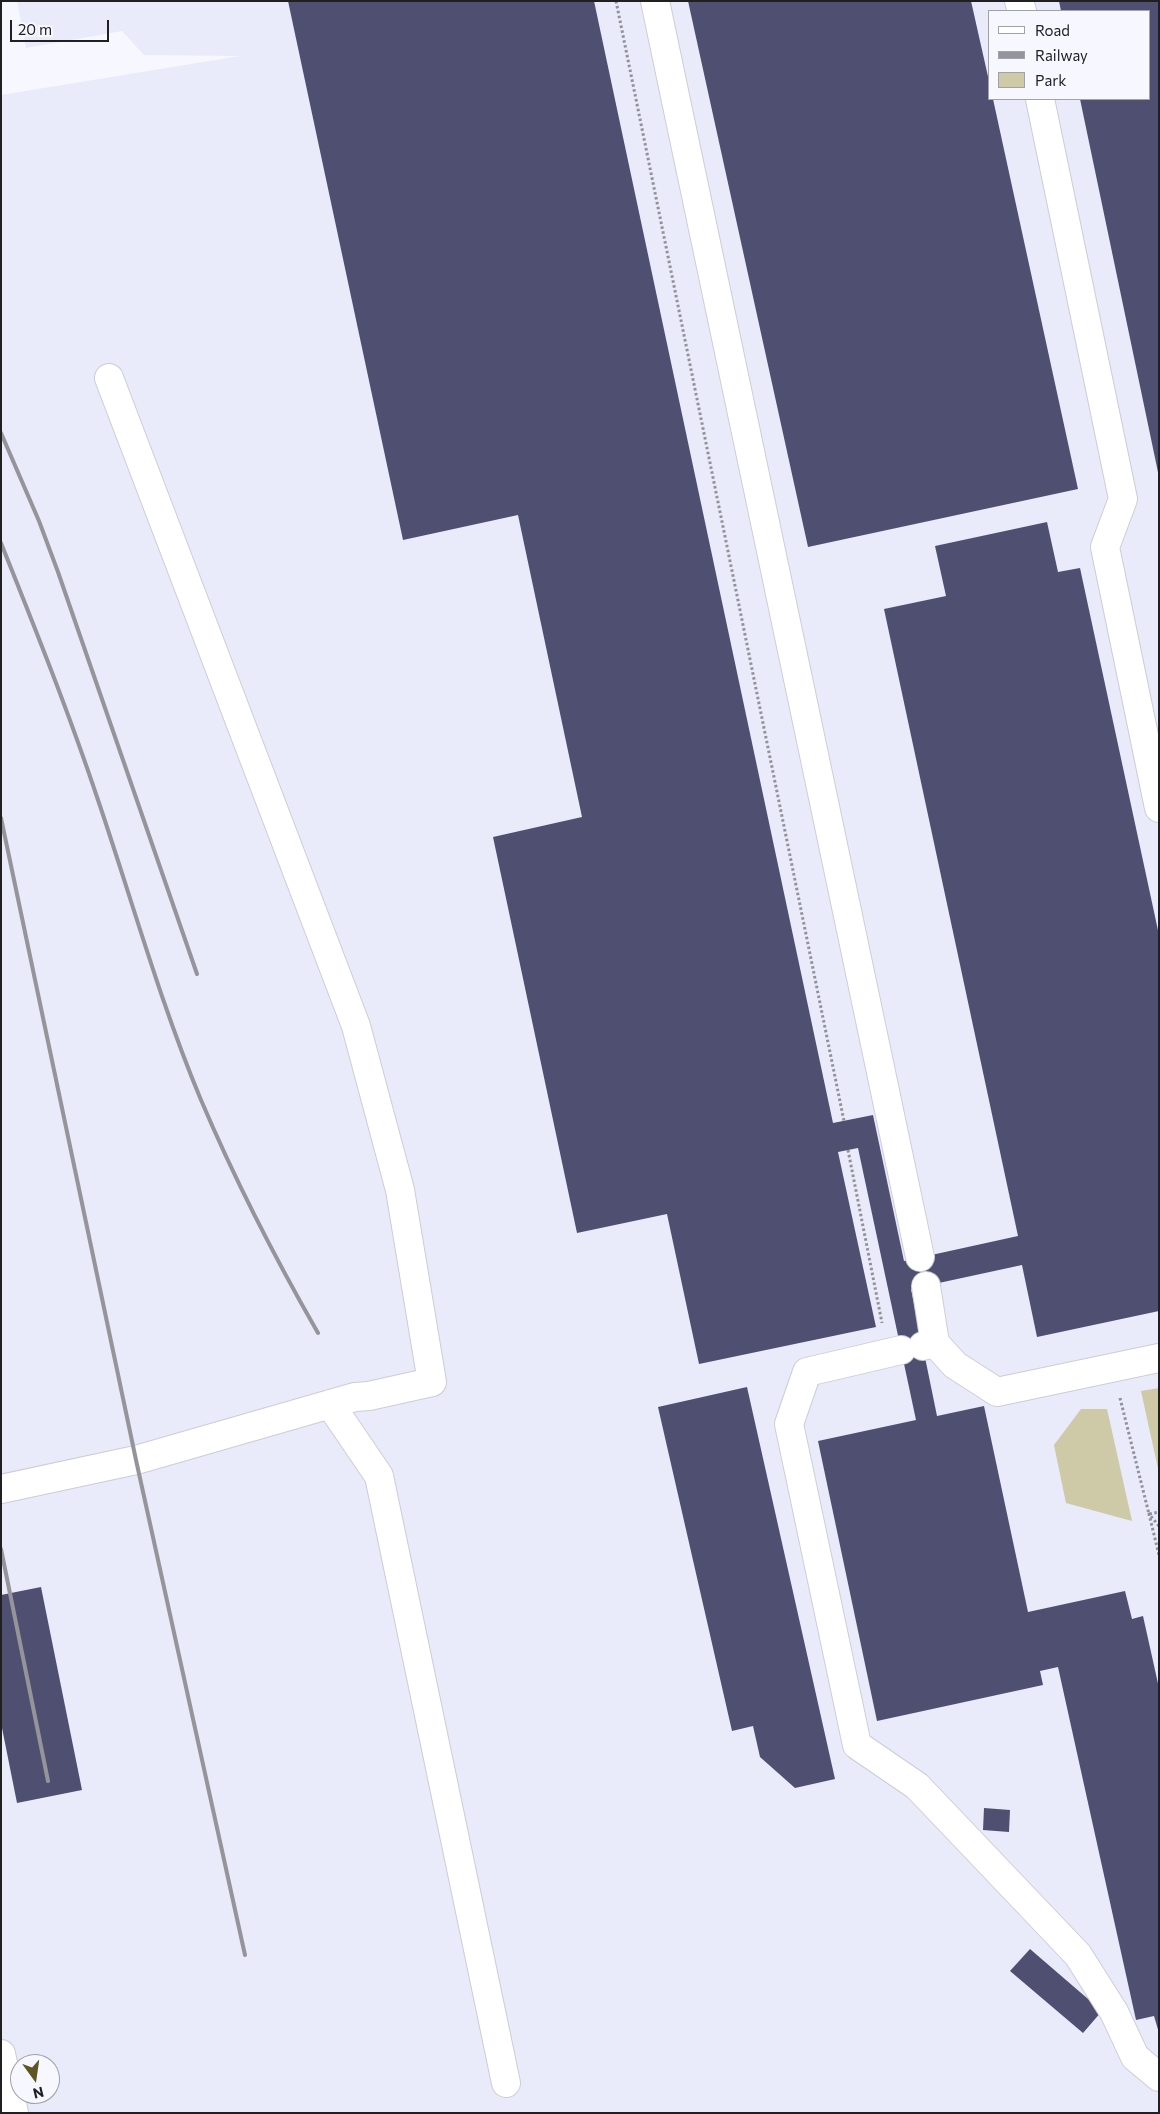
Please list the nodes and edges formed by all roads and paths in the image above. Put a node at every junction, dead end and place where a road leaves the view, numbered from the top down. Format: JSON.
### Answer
{"nodes":[{"id":1,"x":616,"y":1,"type":"edge"},
{"id":2,"x":655,"y":1,"type":"edge"},
{"id":3,"x":1040,"y":100,"type":"edge"},
{"id":4,"x":109,"y":378,"type":"dead end"},
{"id":5,"x":1159,"y":808,"type":"edge"},
{"id":6,"x":844,"y":1121,"type":"dead end"},
{"id":7,"x":848,"y":1150,"type":"dead end"},
{"id":8,"x":920,"y":1257,"type":"dead end"},
{"id":9,"x":926,"y":1286,"type":"dead end"},
{"id":10,"x":912,"y":1348,"type":"junction"},
{"id":11,"x":1159,"y":1358,"type":"edge"},
{"id":12,"x":1113,"y":1367,"type":"junction"},
{"id":13,"x":330,"y":1404,"type":"junction"},
{"id":14,"x":1,"y":1489,"type":"edge"},
{"id":15,"x":1159,"y":1512,"type":"edge"},
{"id":16,"x":1149,"y":1514,"type":"junction"},
{"id":17,"x":1159,"y":1526,"type":"edge"},
{"id":18,"x":1159,"y":1555,"type":"edge"},
{"id":19,"x":1,"y":2054,"type":"edge"},
{"id":20,"x":1159,"y":2077,"type":"edge"},
{"id":21,"x":506,"y":2083,"type":"dead end"},
{"id":22,"x":14,"y":2113,"type":"edge"}],
"edges":[{"from":1,"to":6,"type":"path"},
{"from":2,"to":8,"type":"lane"},
{"from":3,"to":5,"type":"lane"},
{"from":4,"to":13,"type":"lane"},
{"from":7,"to":10,"type":"path"},
{"from":9,"to":10,"type":"lane"},
{"from":10,"to":12,"type":"lane"},
{"from":10,"to":20,"type":"lane"},
{"from":11,"to":12,"type":"lane"},
{"from":12,"to":16,"type":"path"},
{"from":13,"to":14,"type":"lane"},
{"from":13,"to":21,"type":"lane"},
{"from":15,"to":16,"type":"path"},
{"from":16,"to":17,"type":"path"},
{"from":16,"to":18,"type":"path"},
{"from":19,"to":22,"type":"lane"}]}
